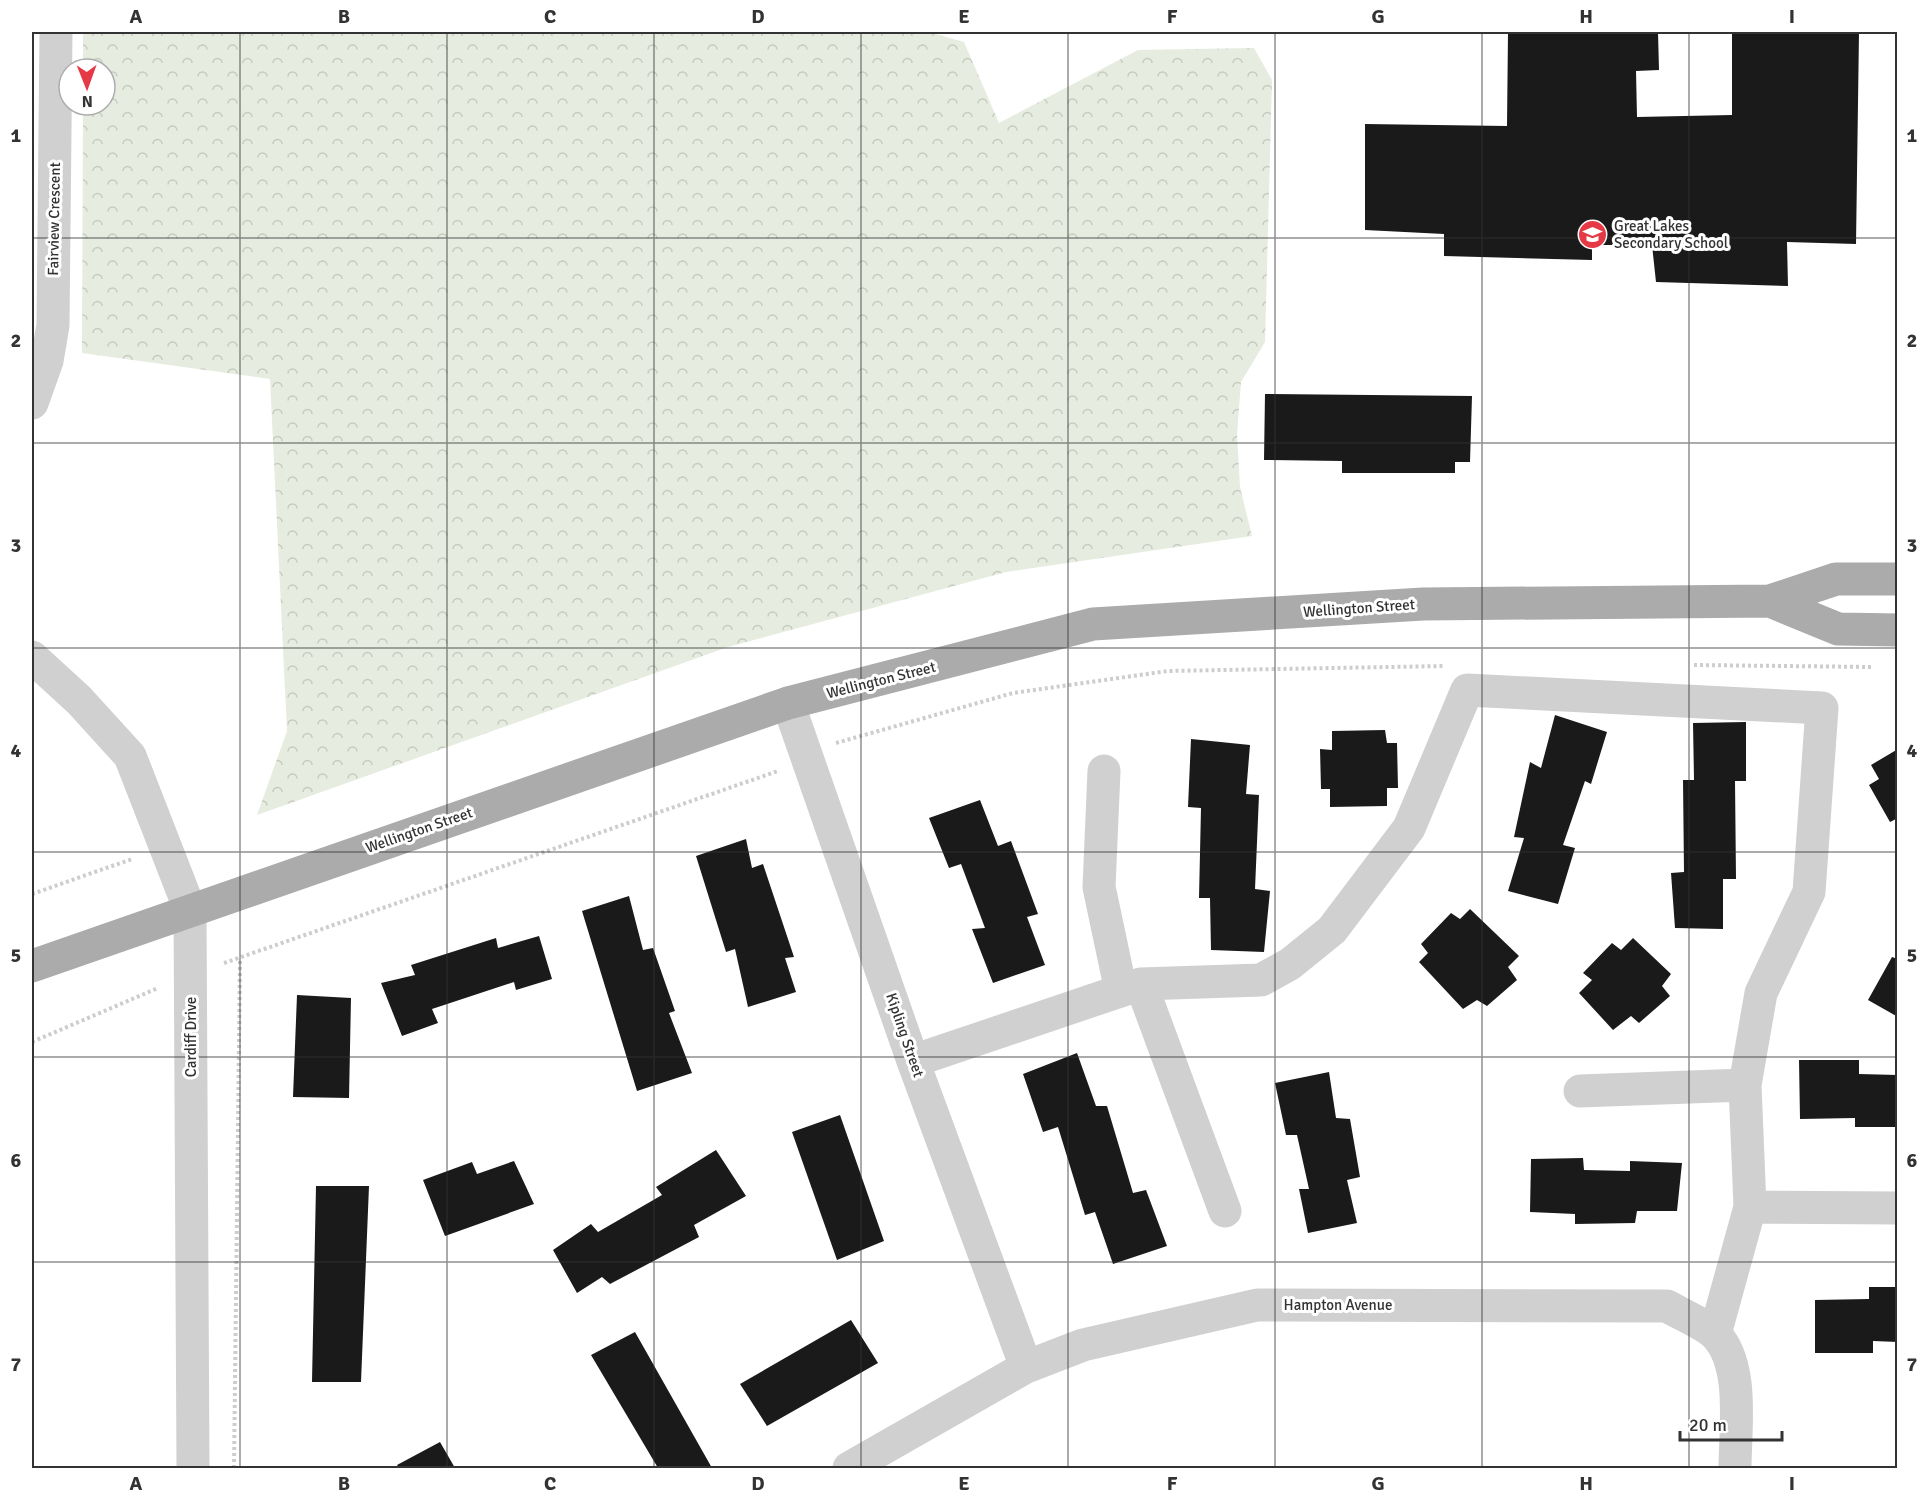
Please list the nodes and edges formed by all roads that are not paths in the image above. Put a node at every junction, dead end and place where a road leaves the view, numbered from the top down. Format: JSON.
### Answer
{"nodes":[{"id":1,"x":56,"y":32,"type":"edge"},
{"id":2,"x":32,"y":403,"type":"edge"},
{"id":3,"x":1898,"y":579,"type":"edge"},
{"id":4,"x":1770,"y":601,"type":"junction"},
{"id":5,"x":1898,"y":630,"type":"edge"},
{"id":6,"x":32,"y":657,"type":"edge"},
{"id":7,"x":788,"y":703,"type":"junction"},
{"id":8,"x":1104,"y":771,"type":"dead end"},
{"id":9,"x":190,"y":910,"type":"junction"},
{"id":10,"x":32,"y":966,"type":"edge"},
{"id":11,"x":1131,"y":987,"type":"junction"},
{"id":12,"x":914,"y":1061,"type":"junction"},
{"id":13,"x":1745,"y":1085,"type":"junction"},
{"id":14,"x":1580,"y":1091,"type":"dead end"},
{"id":15,"x":1750,"y":1207,"type":"junction"},
{"id":16,"x":1898,"y":1208,"type":"edge"},
{"id":17,"x":1225,"y":1210,"type":"dead end"},
{"id":18,"x":1715,"y":1334,"type":"junction"},
{"id":19,"x":1026,"y":1367,"type":"junction"},
{"id":20,"x":193,"y":1468,"type":"edge"},
{"id":21,"x":849,"y":1468,"type":"edge"},
{"id":22,"x":1735,"y":1468,"type":"edge"}],
"edges":[{"from":1,"to":2,"type":"street","name":"Fairview Crescent"},
{"from":3,"to":4,"type":"main road","name":"Wellington Street"},
{"from":4,"to":5,"type":"main road","name":"Wellington Street"},
{"from":4,"to":7,"type":"main road","name":"Wellington Street"},
{"from":6,"to":9,"type":"street","name":"Cardiff Drive"},
{"from":7,"to":9,"type":"main road","name":"Wellington Street"},
{"from":7,"to":12,"type":"street","name":"Kipling Street"},
{"from":8,"to":11,"type":"street"},
{"from":9,"to":10,"type":"main road","name":"Wellington Street"},
{"from":9,"to":20,"type":"street","name":"Cardiff Drive"},
{"from":11,"to":12,"type":"street"},
{"from":11,"to":13,"type":"street"},
{"from":11,"to":17,"type":"street"},
{"from":12,"to":19,"type":"street","name":"Kipling Street"},
{"from":13,"to":14,"type":"street"},
{"from":13,"to":15,"type":"street"},
{"from":15,"to":16,"type":"street"},
{"from":15,"to":18,"type":"street"},
{"from":18,"to":19,"type":"street","name":"Hampton Avenue"},
{"from":18,"to":22,"type":"street","name":"Hampton Avenue"},
{"from":19,"to":21,"type":"street","name":"Hampton Avenue"}]}
